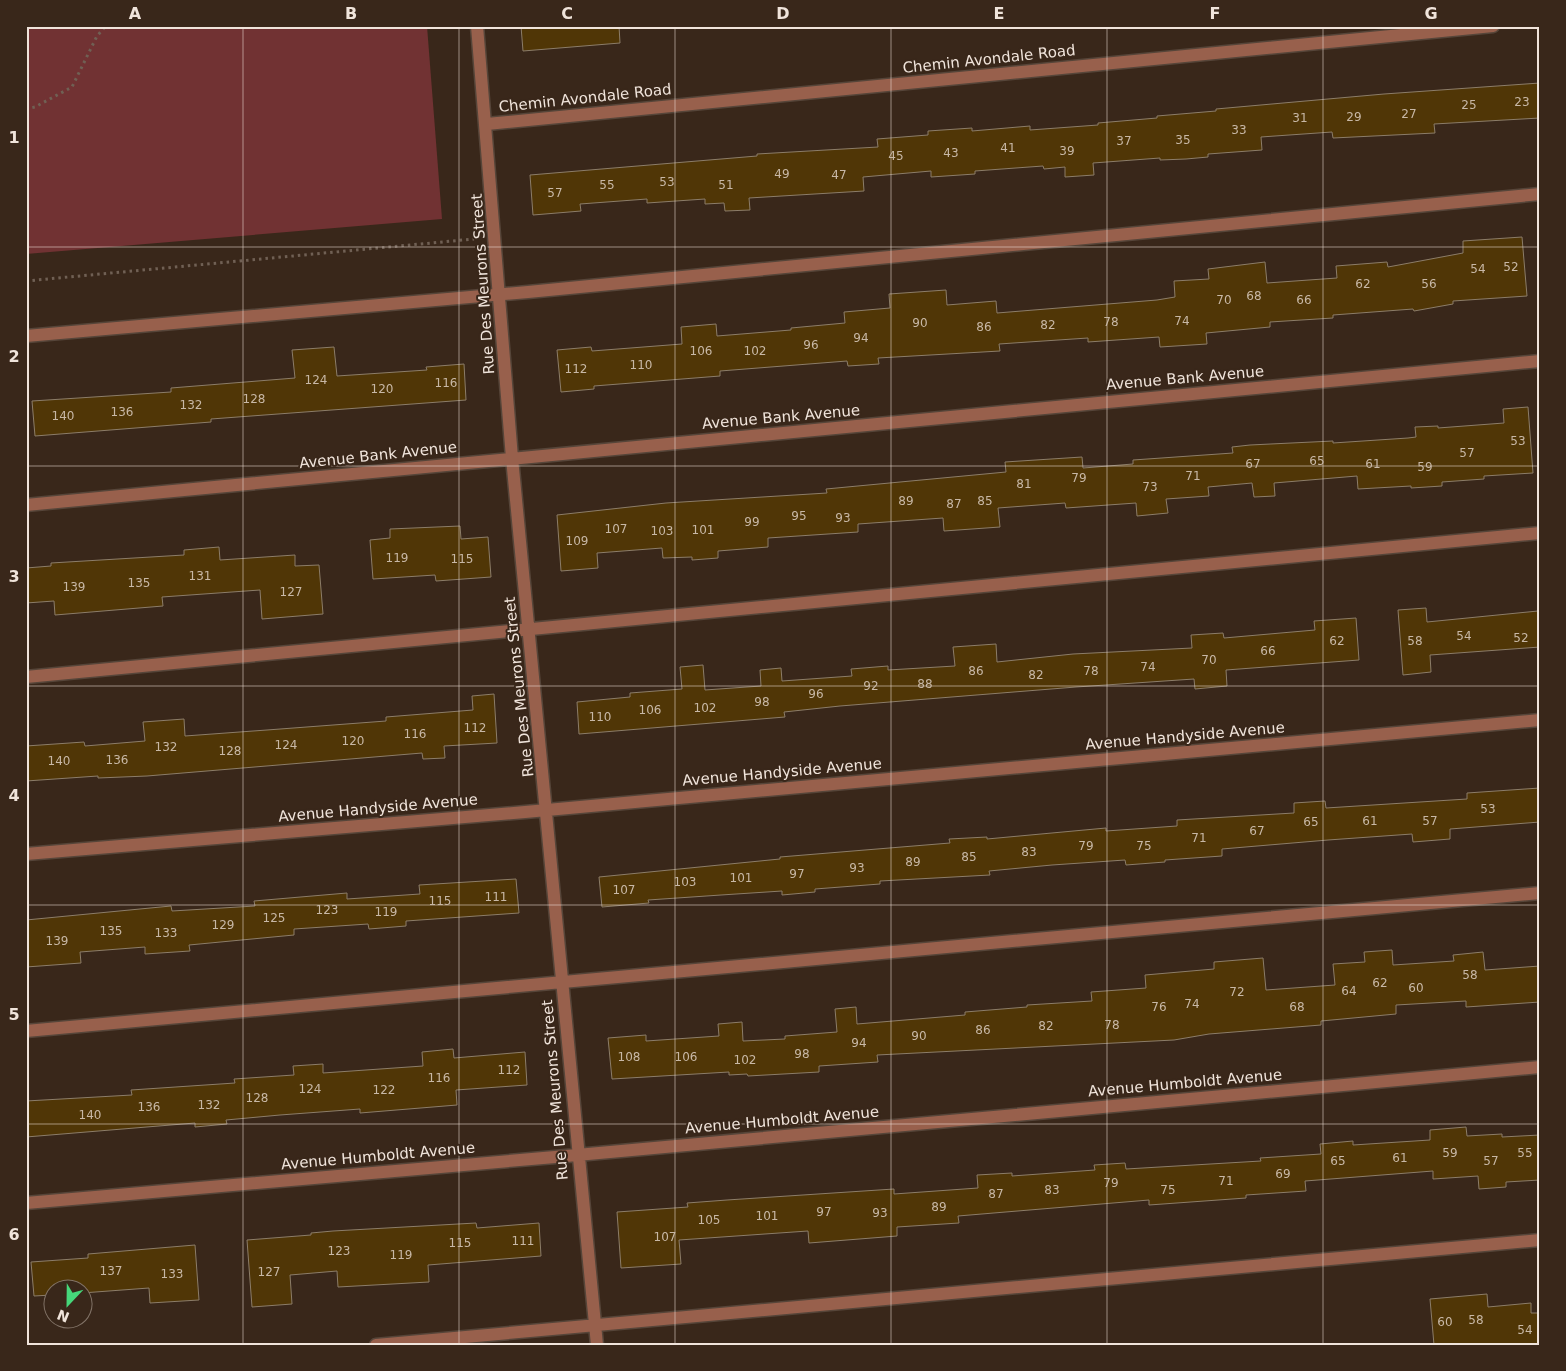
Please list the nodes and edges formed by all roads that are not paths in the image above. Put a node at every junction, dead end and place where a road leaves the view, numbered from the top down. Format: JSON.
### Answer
{"nodes":[{"id":1,"x":477,"y":26,"type":"edge"},
{"id":2,"x":1493,"y":26,"type":"edge"},
{"id":3,"x":487,"y":124,"type":"junction"},
{"id":4,"x":1540,"y":194,"type":"edge"},
{"id":5,"x":500,"y":294,"type":"junction"},
{"id":6,"x":26,"y":336,"type":"edge"},
{"id":7,"x":1540,"y":361,"type":"edge"},
{"id":8,"x":512,"y":458,"type":"junction"},
{"id":9,"x":26,"y":505,"type":"edge"},
{"id":10,"x":1540,"y":533,"type":"edge"},
{"id":11,"x":529,"y":629,"type":"junction"},
{"id":12,"x":26,"y":676,"type":"edge"},
{"id":13,"x":1540,"y":720,"type":"edge"},
{"id":14,"x":547,"y":810,"type":"junction"},
{"id":15,"x":26,"y":854,"type":"edge"},
{"id":16,"x":1540,"y":893,"type":"edge"},
{"id":17,"x":562,"y":982,"type":"junction"},
{"id":18,"x":26,"y":1031,"type":"edge"},
{"id":19,"x":1540,"y":1066,"type":"edge"},
{"id":20,"x":577,"y":1155,"type":"junction"},
{"id":21,"x":26,"y":1203,"type":"edge"},
{"id":22,"x":1540,"y":1240,"type":"edge"},
{"id":23,"x":595,"y":1326,"type":"junction"},
{"id":24,"x":376,"y":1345,"type":"edge"},
{"id":25,"x":597,"y":1345,"type":"edge"}],
"edges":[{"from":1,"to":3,"type":"street","name":"Rue Des Meurons Street"},
{"from":2,"to":3,"type":"street","name":"Chemin Avondale Road"},
{"from":3,"to":5,"type":"street","name":"Rue Des Meurons Street"},
{"from":4,"to":5,"type":"street"},
{"from":5,"to":6,"type":"street"},
{"from":5,"to":8,"type":"street","name":"Rue Des Meurons Street"},
{"from":7,"to":8,"type":"street","name":"Avenue Bank Avenue"},
{"from":8,"to":9,"type":"street","name":"Avenue Bank Avenue"},
{"from":8,"to":11,"type":"street","name":"Rue Des Meurons Street"},
{"from":10,"to":11,"type":"street"},
{"from":11,"to":12,"type":"street"},
{"from":11,"to":14,"type":"street","name":"Rue Des Meurons Street"},
{"from":13,"to":14,"type":"street","name":"Avenue Handyside Avenue"},
{"from":14,"to":15,"type":"street","name":"Avenue Handyside Avenue"},
{"from":14,"to":17,"type":"street","name":"Rue Des Meurons Street"},
{"from":16,"to":17,"type":"street"},
{"from":17,"to":18,"type":"street"},
{"from":17,"to":20,"type":"street","name":"Rue Des Meurons Street"},
{"from":19,"to":20,"type":"street","name":"Avenue Humboldt Avenue"},
{"from":20,"to":21,"type":"street","name":"Avenue Humboldt Avenue"},
{"from":20,"to":23,"type":"street","name":"Rue Des Meurons Street"},
{"from":22,"to":23,"type":"street"},
{"from":23,"to":24,"type":"street"},
{"from":23,"to":25,"type":"street","name":"Rue Des Meurons Street"}]}
